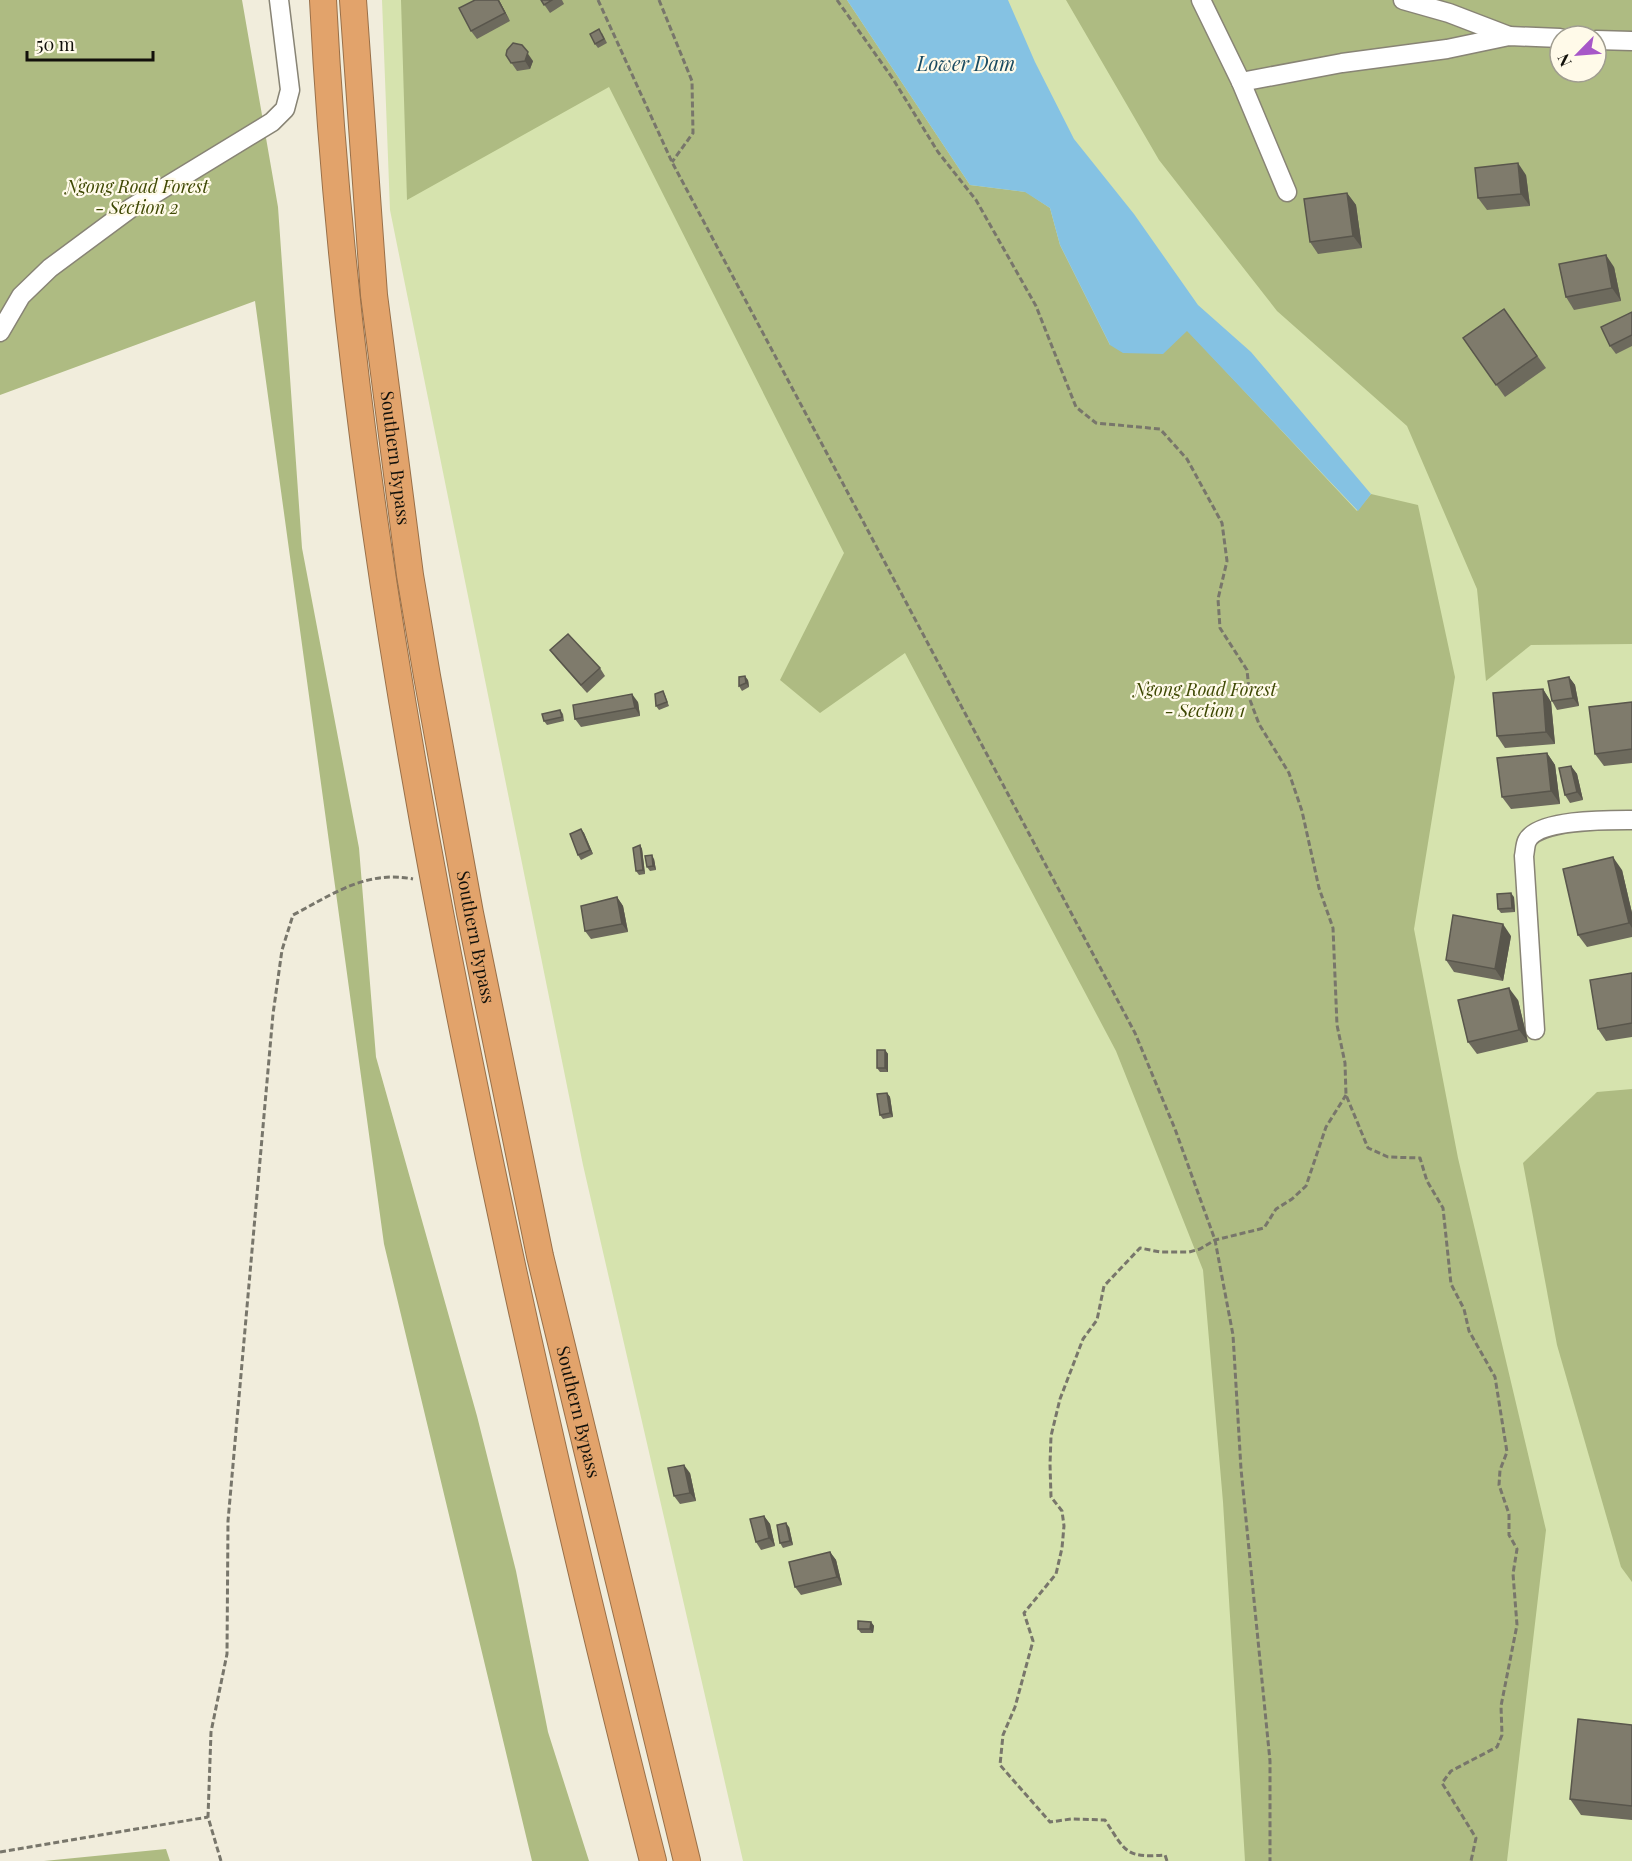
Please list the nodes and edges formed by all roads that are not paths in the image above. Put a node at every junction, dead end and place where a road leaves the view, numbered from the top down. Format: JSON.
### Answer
{"nodes":[{"id":1,"x":279,"y":0,"type":"edge"},
{"id":2,"x":323,"y":0,"type":"edge"},
{"id":3,"x":353,"y":0,"type":"edge"},
{"id":4,"x":1201,"y":0,"type":"edge"},
{"id":5,"x":1403,"y":0,"type":"edge"},
{"id":6,"x":1509,"y":36,"type":"junction"},
{"id":7,"x":1548,"y":38,"type":"edge"},
{"id":8,"x":1608,"y":40,"type":"edge"},
{"id":9,"x":1632,"y":41,"type":"edge"},
{"id":10,"x":1241,"y":82,"type":"junction"},
{"id":11,"x":1287,"y":192,"type":"dead end"},
{"id":12,"x":0,"y":332,"type":"edge"},
{"id":13,"x":1632,"y":819,"type":"edge"},
{"id":14,"x":1535,"y":1030,"type":"dead end"},
{"id":15,"x":653,"y":1861,"type":"edge"},
{"id":16,"x":687,"y":1861,"type":"edge"}],
"edges":[{"from":1,"to":12,"type":"street"},
{"from":2,"to":15,"type":"highway","name":"Southern Bypass"},
{"from":3,"to":16,"type":"highway","name":"Southern Bypass"},
{"from":4,"to":10,"type":"street"},
{"from":5,"to":6,"type":"street"},
{"from":6,"to":7,"type":"street"},
{"from":6,"to":10,"type":"street"},
{"from":8,"to":9,"type":"street"},
{"from":10,"to":11,"type":"street"},
{"from":13,"to":14,"type":"street"}]}
